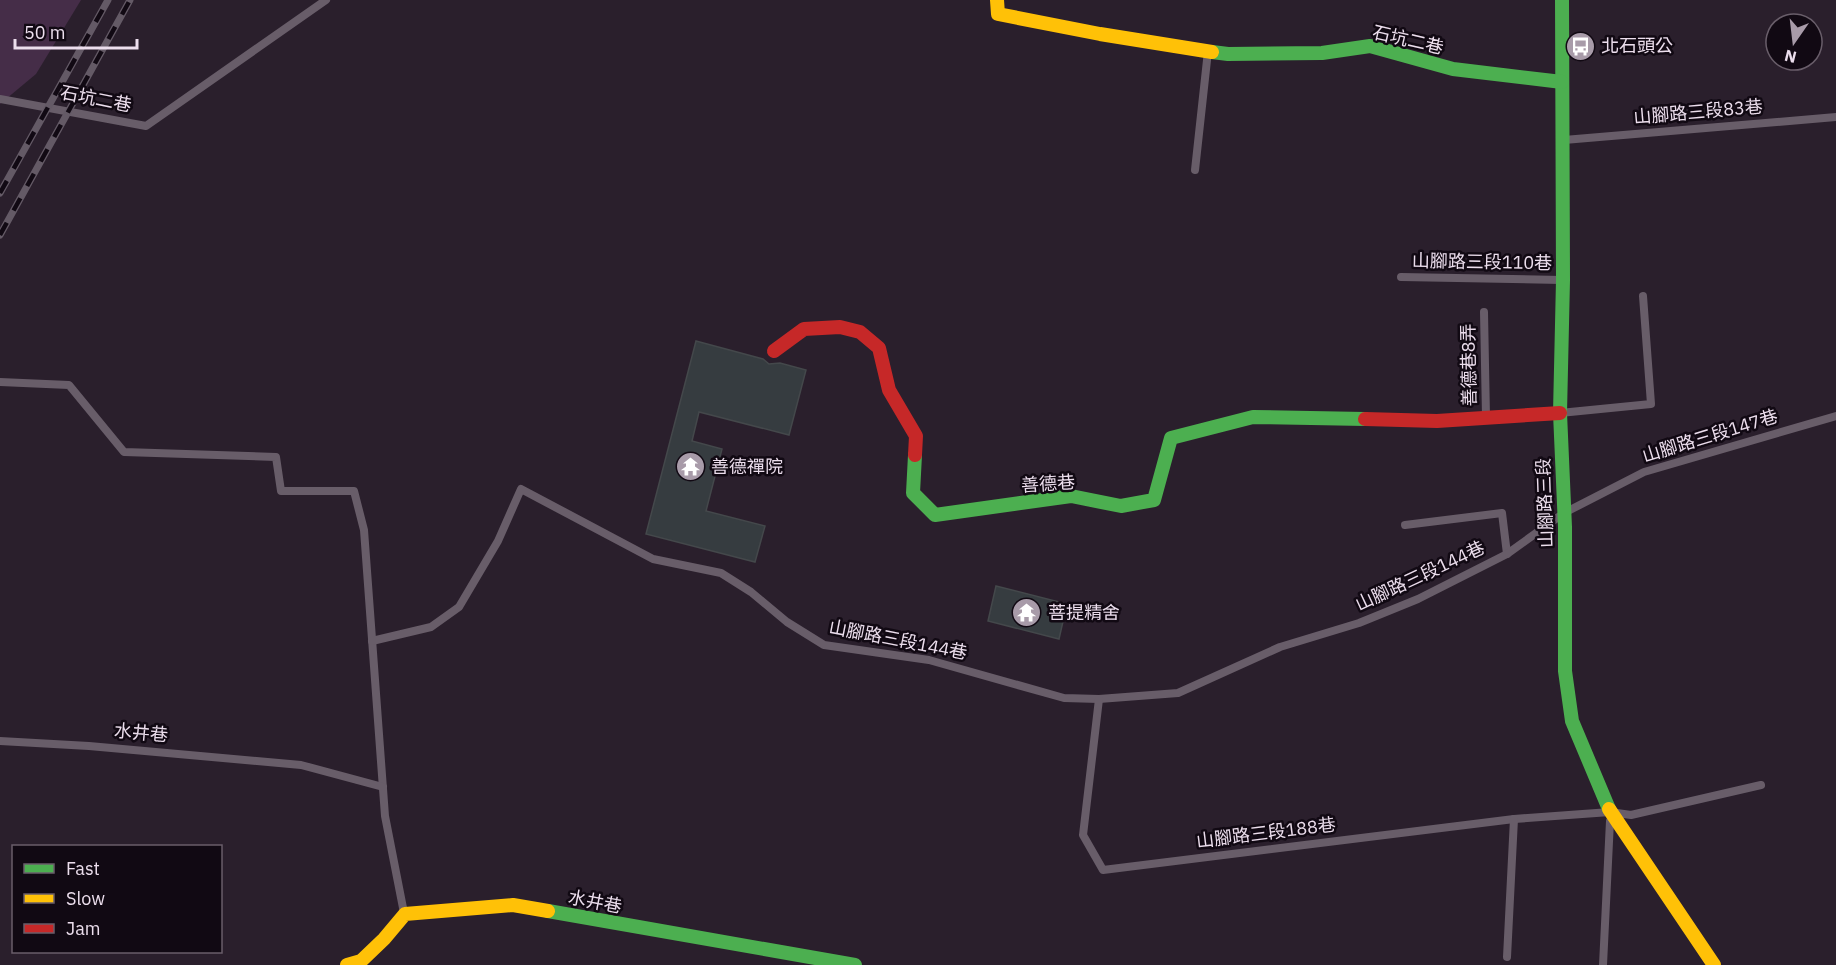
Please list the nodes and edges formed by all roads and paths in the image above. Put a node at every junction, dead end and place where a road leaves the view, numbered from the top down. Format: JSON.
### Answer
{"nodes":[{"id":1,"x":326,"y":0,"type":"edge"},
{"id":2,"x":997,"y":0,"type":"edge"},
{"id":3,"x":1562,"y":0,"type":"edge"},
{"id":4,"x":1208,"y":51,"type":"junction"},
{"id":5,"x":1562,"y":82,"type":"junction"},
{"id":6,"x":0,"y":99,"type":"edge"},
{"id":7,"x":1836,"y":117,"type":"edge"},
{"id":8,"x":1563,"y":140,"type":"junction"},
{"id":9,"x":1195,"y":170,"type":"dead end"},
{"id":10,"x":1401,"y":277,"type":"dead end"},
{"id":11,"x":1563,"y":280,"type":"junction"},
{"id":12,"x":1643,"y":296,"type":"dead end"},
{"id":13,"x":1484,"y":312,"type":"dead end"},
{"id":14,"x":774,"y":351,"type":"dead end"},
{"id":15,"x":0,"y":382,"type":"edge"},
{"id":16,"x":1560,"y":413,"type":"junction"},
{"id":17,"x":1836,"y":416,"type":"edge"},
{"id":18,"x":1486,"y":417,"type":"junction"},
{"id":19,"x":1564,"y":513,"type":"junction"},
{"id":20,"x":1406,"y":525,"type":"dead end"},
{"id":21,"x":1507,"y":554,"type":"junction"},
{"id":22,"x":372,"y":641,"type":"junction"},
{"id":23,"x":1098,"y":699,"type":"junction"},
{"id":24,"x":0,"y":741,"type":"edge"},
{"id":25,"x":1761,"y":785,"type":"dead end"},
{"id":26,"x":383,"y":788,"type":"junction"},
{"id":27,"x":1610,"y":812,"type":"junction"},
{"id":28,"x":1514,"y":819,"type":"junction"},
{"id":29,"x":405,"y":914,"type":"junction"},
{"id":30,"x":1507,"y":957,"type":"dead end"},
{"id":31,"x":347,"y":965,"type":"edge"},
{"id":32,"x":855,"y":965,"type":"edge"},
{"id":33,"x":1603,"y":965,"type":"edge"},
{"id":34,"x":1714,"y":965,"type":"edge"}],
"edges":[{"from":1,"to":6,"type":"lane","name":"石坑二巷"},
{"from":2,"to":4,"type":"street","name":"石坑二巷"},
{"from":3,"to":5,"type":"street","name":"山腳路三段"},
{"from":4,"to":5,"type":"street","name":"石坑二巷"},
{"from":4,"to":9,"type":"lane"},
{"from":5,"to":8,"type":"street","name":"山腳路三段"},
{"from":7,"to":8,"type":"lane","name":"山腳路三段83巷"},
{"from":8,"to":11,"type":"street","name":"山腳路三段"},
{"from":10,"to":11,"type":"lane","name":"山腳路三段110巷"},
{"from":11,"to":16,"type":"street","name":"山腳路三段"},
{"from":12,"to":16,"type":"lane"},
{"from":13,"to":18,"type":"lane","name":"善德巷8弄"},
{"from":14,"to":18,"type":"street","name":"善德巷"},
{"from":15,"to":22,"type":"lane"},
{"from":16,"to":18,"type":"street","name":"善德巷"},
{"from":16,"to":19,"type":"street","name":"山腳路三段"},
{"from":17,"to":19,"type":"lane","name":"山腳路三段147巷"},
{"from":19,"to":21,"type":"lane","name":"山腳路三段144巷"},
{"from":19,"to":27,"type":"street","name":"山腳路三段"},
{"from":20,"to":21,"type":"lane"},
{"from":21,"to":23,"type":"lane","name":"山腳路三段144巷"},
{"from":22,"to":23,"type":"lane","name":"山腳路三段144巷"},
{"from":22,"to":26,"type":"lane"},
{"from":23,"to":28,"type":"lane","name":"山腳路三段188巷"},
{"from":24,"to":26,"type":"lane","name":"水井巷"},
{"from":25,"to":27,"type":"lane","name":"山腳路三段188巷"},
{"from":26,"to":29,"type":"lane"},
{"from":27,"to":28,"type":"lane","name":"山腳路三段188巷"},
{"from":27,"to":33,"type":"lane"},
{"from":27,"to":34,"type":"street","name":"山腳路三段"},
{"from":28,"to":30,"type":"lane"},
{"from":29,"to":31,"type":"street"},
{"from":29,"to":32,"type":"street","name":"水井巷"}]}
